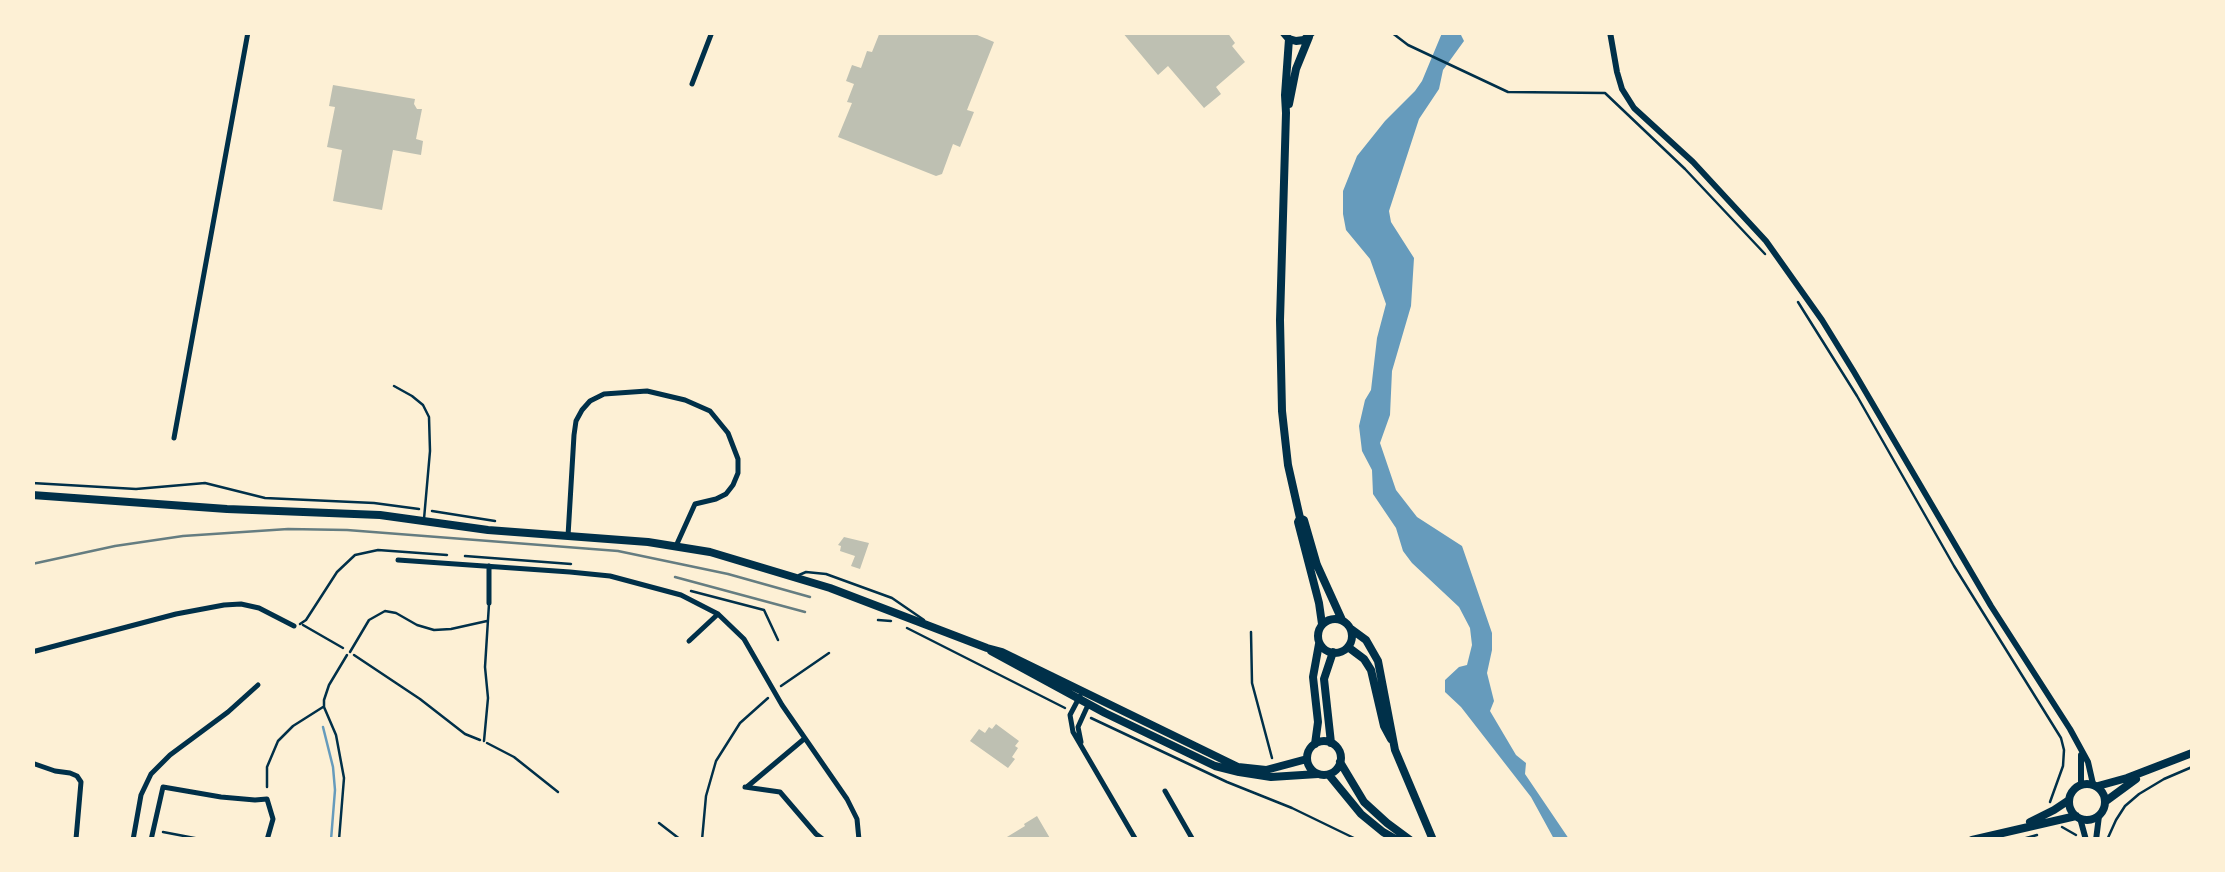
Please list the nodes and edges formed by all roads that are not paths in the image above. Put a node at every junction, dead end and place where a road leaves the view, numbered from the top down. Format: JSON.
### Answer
{"nodes":[{"id":1,"x":248,"y":32,"type":"edge"},
{"id":2,"x":712,"y":32,"type":"edge"},
{"id":3,"x":1610,"y":32,"type":"edge"},
{"id":4,"x":1311,"y":35,"type":"edge"},
{"id":5,"x":1286,"y":36,"type":"edge"},
{"id":6,"x":692,"y":84,"type":"dead end"},
{"id":7,"x":1286,"y":113,"type":"junction"},
{"id":8,"x":394,"y":386,"type":"dead end"},
{"id":9,"x":174,"y":438,"type":"dead end"},
{"id":10,"x":32,"y":494,"type":"edge"},
{"id":11,"x":1300,"y":518,"type":"junction"},
{"id":12,"x":423,"y":520,"type":"junction"},
{"id":13,"x":568,"y":536,"type":"junction"},
{"id":14,"x":676,"y":546,"type":"junction"},
{"id":15,"x":398,"y":560,"type":"dead end"},
{"id":16,"x":489,"y":566,"type":"junction"},
{"id":17,"x":489,"y":603,"type":"joint"},
{"id":18,"x":718,"y":614,"type":"junction"},
{"id":19,"x":1342,"y":620,"type":"junction"},
{"id":20,"x":488,"y":621,"type":"junction"},
{"id":21,"x":1322,"y":624,"type":"junction"},
{"id":22,"x":298,"y":625,"type":"road end"},
{"id":23,"x":1350,"y":629,"type":"junction"},
{"id":24,"x":688,"y":641,"type":"dead end"},
{"id":25,"x":1319,"y":644,"type":"junction"},
{"id":26,"x":1348,"y":646,"type":"junction"},
{"id":27,"x":987,"y":648,"type":"junction"},
{"id":28,"x":32,"y":652,"type":"edge"},
{"id":29,"x":350,"y":652,"type":"road end"},
{"id":30,"x":1333,"y":652,"type":"junction"},
{"id":31,"x":258,"y":685,"type":"dead end"},
{"id":32,"x":1087,"y":693,"type":"junction"},
{"id":33,"x":1077,"y":698,"type":"junction"},
{"id":34,"x":1089,"y":704,"type":"junction"},
{"id":35,"x":805,"y":738,"type":"junction"},
{"id":36,"x":484,"y":741,"type":"road end"},
{"id":37,"x":1394,"y":742,"type":"junction"},
{"id":38,"x":1330,"y":743,"type":"junction"},
{"id":39,"x":1315,"y":744,"type":"junction"},
{"id":40,"x":1081,"y":745,"type":"junction"},
{"id":41,"x":2080,"y":749,"type":"junction"},
{"id":42,"x":2192,"y":753,"type":"edge"},
{"id":43,"x":1307,"y":759,"type":"junction"},
{"id":44,"x":1340,"y":762,"type":"junction"},
{"id":45,"x":32,"y":763,"type":"edge"},
{"id":46,"x":2147,"y":770,"type":"junction"},
{"id":47,"x":1318,"y":774,"type":"junction"},
{"id":48,"x":1329,"y":774,"type":"junction"},
{"id":49,"x":146,"y":782,"type":"junction"},
{"id":50,"x":2081,"y":784,"type":"junction"},
{"id":51,"x":2095,"y":785,"type":"junction"},
{"id":52,"x":163,"y":787,"type":"junction"},
{"id":53,"x":1165,"y":791,"type":"dead end"},
{"id":54,"x":2069,"y":800,"type":"junction"},
{"id":55,"x":2106,"y":802,"type":"junction"},
{"id":56,"x":2099,"y":816,"type":"junction"},
{"id":57,"x":2078,"y":817,"type":"junction"},
{"id":58,"x":659,"y":823,"type":"dead end"},
{"id":59,"x":2018,"y":828,"type":"junction"},
{"id":60,"x":151,"y":838,"type":"edge"},
{"id":61,"x":2084,"y":838,"type":"edge"},
{"id":62,"x":76,"y":839,"type":"edge"},
{"id":63,"x":134,"y":840,"type":"edge"},
{"id":64,"x":267,"y":840,"type":"edge"},
{"id":65,"x":681,"y":840,"type":"edge"},
{"id":66,"x":824,"y":840,"type":"edge"},
{"id":67,"x":860,"y":840,"type":"edge"},
{"id":68,"x":1136,"y":840,"type":"edge"},
{"id":69,"x":1193,"y":840,"type":"edge"},
{"id":70,"x":1397,"y":840,"type":"edge"},
{"id":71,"x":1410,"y":840,"type":"edge"},
{"id":72,"x":1433,"y":840,"type":"edge"},
{"id":73,"x":1972,"y":840,"type":"edge"},
{"id":74,"x":2096,"y":840,"type":"edge"}],
"edges":[{"from":1,"to":9,"type":"street"},
{"from":2,"to":6,"type":"street"},
{"from":3,"to":41,"type":"street"},
{"from":4,"to":5,"type":"main road"},
{"from":4,"to":7,"type":"main road"},
{"from":5,"to":7,"type":"main road"},
{"from":7,"to":11,"type":"main road"},
{"from":8,"to":12,"type":"lane"},
{"from":10,"to":12,"type":"main road"},
{"from":11,"to":19,"type":"main road"},
{"from":11,"to":21,"type":"main road"},
{"from":12,"to":13,"type":"main road"},
{"from":13,"to":14,"type":"main road"},
{"from":13,"to":14,"type":"street"},
{"from":14,"to":27,"type":"main road"},
{"from":15,"to":16,"type":"street"},
{"from":16,"to":17,"type":"street"},
{"from":16,"to":18,"type":"street"},
{"from":17,"to":20,"type":"lane"},
{"from":18,"to":24,"type":"street"},
{"from":18,"to":35,"type":"street"},
{"from":19,"to":21,"type":"main road"},
{"from":19,"to":23,"type":"main road"},
{"from":20,"to":29,"type":"lane"},
{"from":20,"to":36,"type":"lane"},
{"from":21,"to":25,"type":"main road"},
{"from":22,"to":28,"type":"street"},
{"from":23,"to":26,"type":"main road"},
{"from":23,"to":37,"type":"main road"},
{"from":25,"to":30,"type":"main road"},
{"from":25,"to":39,"type":"main road"},
{"from":26,"to":30,"type":"main road"},
{"from":26,"to":37,"type":"main road"},
{"from":27,"to":32,"type":"main road"},
{"from":27,"to":33,"type":"main road"},
{"from":30,"to":38,"type":"main road"},
{"from":31,"to":49,"type":"street"},
{"from":32,"to":33,"type":"street"},
{"from":32,"to":34,"type":"street"},
{"from":32,"to":43,"type":"main road"},
{"from":33,"to":34,"type":"main road"},
{"from":33,"to":40,"type":"street"},
{"from":34,"to":40,"type":"street"},
{"from":34,"to":47,"type":"main road"},
{"from":35,"to":66,"type":"street"},
{"from":35,"to":67,"type":"street"},
{"from":37,"to":72,"type":"main road"},
{"from":38,"to":39,"type":"main road"},
{"from":38,"to":44,"type":"main road"},
{"from":39,"to":43,"type":"main road"},
{"from":40,"to":68,"type":"street"},
{"from":41,"to":50,"type":"street"},
{"from":41,"to":51,"type":"street"},
{"from":42,"to":46,"type":"main road"},
{"from":43,"to":47,"type":"main road"},
{"from":44,"to":48,"type":"main road"},
{"from":44,"to":71,"type":"main road"},
{"from":45,"to":62,"type":"street"},
{"from":46,"to":51,"type":"main road"},
{"from":46,"to":55,"type":"main road"},
{"from":47,"to":48,"type":"main road"},
{"from":48,"to":70,"type":"main road"},
{"from":49,"to":52,"type":"street"},
{"from":49,"to":63,"type":"street"},
{"from":50,"to":51,"type":"main road"},
{"from":50,"to":54,"type":"main road"},
{"from":51,"to":55,"type":"main road"},
{"from":52,"to":60,"type":"street"},
{"from":52,"to":64,"type":"street"},
{"from":53,"to":69,"type":"street"},
{"from":54,"to":57,"type":"main road"},
{"from":54,"to":59,"type":"main road"},
{"from":55,"to":56,"type":"main road"},
{"from":56,"to":57,"type":"main road"},
{"from":56,"to":74,"type":"street"},
{"from":57,"to":59,"type":"main road"},
{"from":57,"to":61,"type":"street"},
{"from":58,"to":65,"type":"lane"},
{"from":59,"to":73,"type":"main road"}]}
